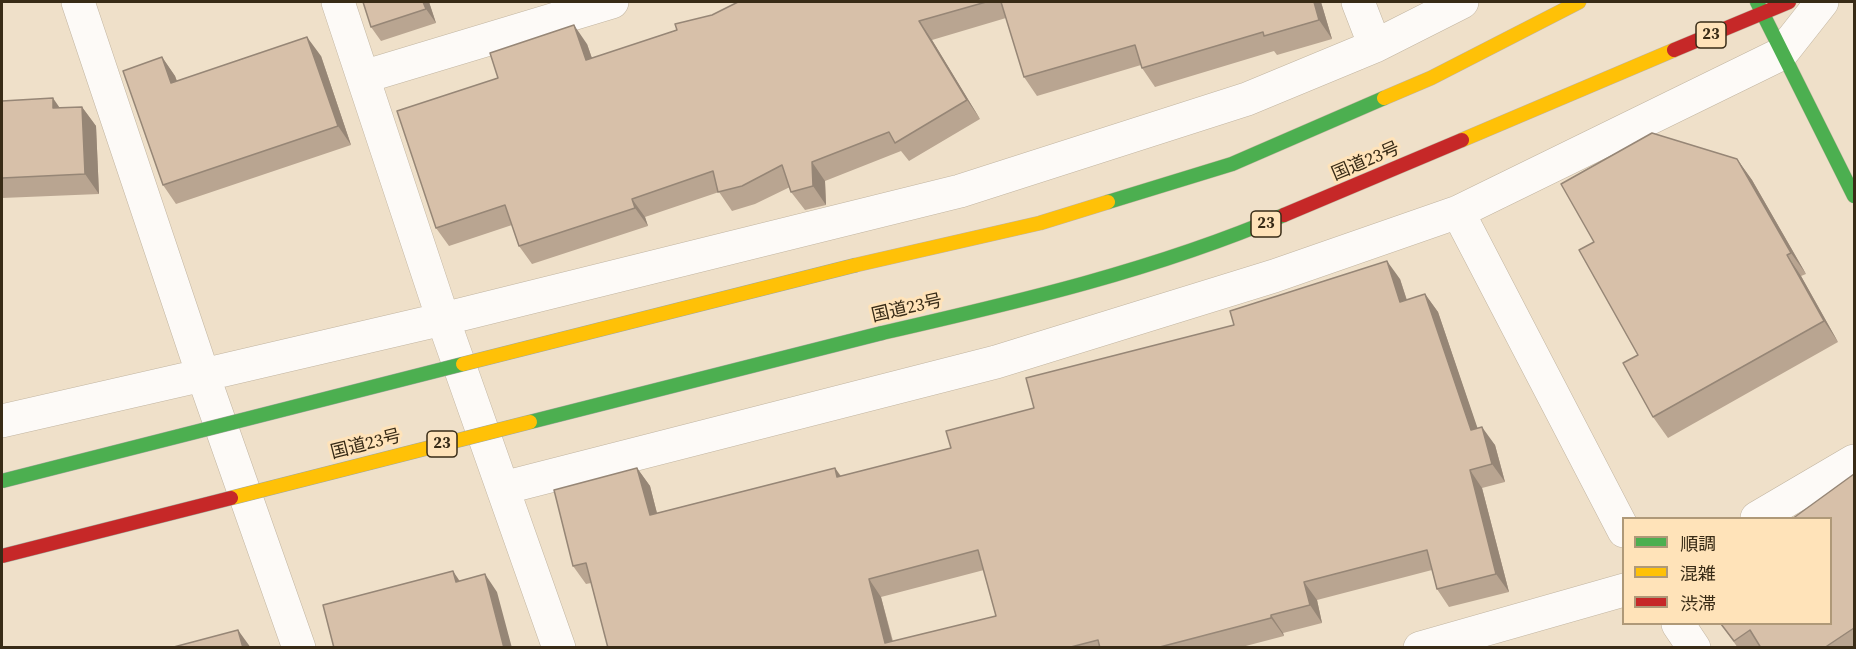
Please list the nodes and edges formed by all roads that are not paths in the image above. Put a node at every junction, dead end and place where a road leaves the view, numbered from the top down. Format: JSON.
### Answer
{"nodes":[{"id":1,"x":78,"y":2,"type":"edge"},
{"id":2,"x":338,"y":2,"type":"edge"},
{"id":3,"x":612,"y":2,"type":"edge"},
{"id":4,"x":1358,"y":2,"type":"edge"},
{"id":5,"x":1462,"y":2,"type":"edge"},
{"id":6,"x":1579,"y":2,"type":"edge"},
{"id":7,"x":1789,"y":2,"type":"edge"},
{"id":8,"x":1822,"y":2,"type":"edge"},
{"id":9,"x":1760,"y":8,"type":"edge"},
{"id":10,"x":1375,"y":46,"type":"junction"},
{"id":11,"x":1781,"y":54,"type":"junction"},
{"id":12,"x":363,"y":77,"type":"junction"},
{"id":13,"x":1854,"y":196,"type":"edge"},
{"id":14,"x":1458,"y":212,"type":"junction"},
{"id":15,"x":443,"y":319,"type":"junction"},
{"id":16,"x":203,"y":375,"type":"junction"},
{"id":17,"x":2,"y":421,"type":"edge"},
{"id":18,"x":1854,"y":461,"type":"edge"},
{"id":19,"x":2,"y":481,"type":"edge"},
{"id":20,"x":503,"y":488,"type":"junction"},
{"id":21,"x":1760,"y":517,"type":"edge"},
{"id":22,"x":1622,"y":529,"type":"edge"},
{"id":23,"x":2,"y":556,"type":"edge"},
{"id":24,"x":1622,"y":590,"type":"edge"},
{"id":25,"x":1679,"y":625,"type":"edge"},
{"id":26,"x":299,"y":648,"type":"edge"},
{"id":27,"x":559,"y":648,"type":"edge"},
{"id":28,"x":1420,"y":648,"type":"edge"},
{"id":29,"x":1694,"y":648,"type":"edge"}],
"edges":[{"from":1,"to":16,"type":"street"},
{"from":2,"to":12,"type":"street"},
{"from":3,"to":12,"type":"street"},
{"from":4,"to":10,"type":"street"},
{"from":5,"to":10,"type":"street"},
{"from":6,"to":19,"type":"main road","bridge":true},
{"from":7,"to":9,"type":"main road","name":"国道23号","number":"23"},
{"from":8,"to":11,"type":"street"},
{"from":9,"to":11,"type":"main road"},
{"from":9,"to":23,"type":"main road","name":"国道23号","number":"23","bridge":true},
{"from":10,"to":15,"type":"street"},
{"from":11,"to":13,"type":"main road"},
{"from":11,"to":14,"type":"street"},
{"from":12,"to":15,"type":"street"},
{"from":14,"to":20,"type":"street"},
{"from":14,"to":22,"type":"street"},
{"from":15,"to":16,"type":"street"},
{"from":15,"to":20,"type":"street"},
{"from":16,"to":17,"type":"street"},
{"from":16,"to":26,"type":"street"},
{"from":18,"to":21,"type":"street"},
{"from":20,"to":27,"type":"street"},
{"from":24,"to":28,"type":"street"},
{"from":25,"to":29,"type":"street"}]}
